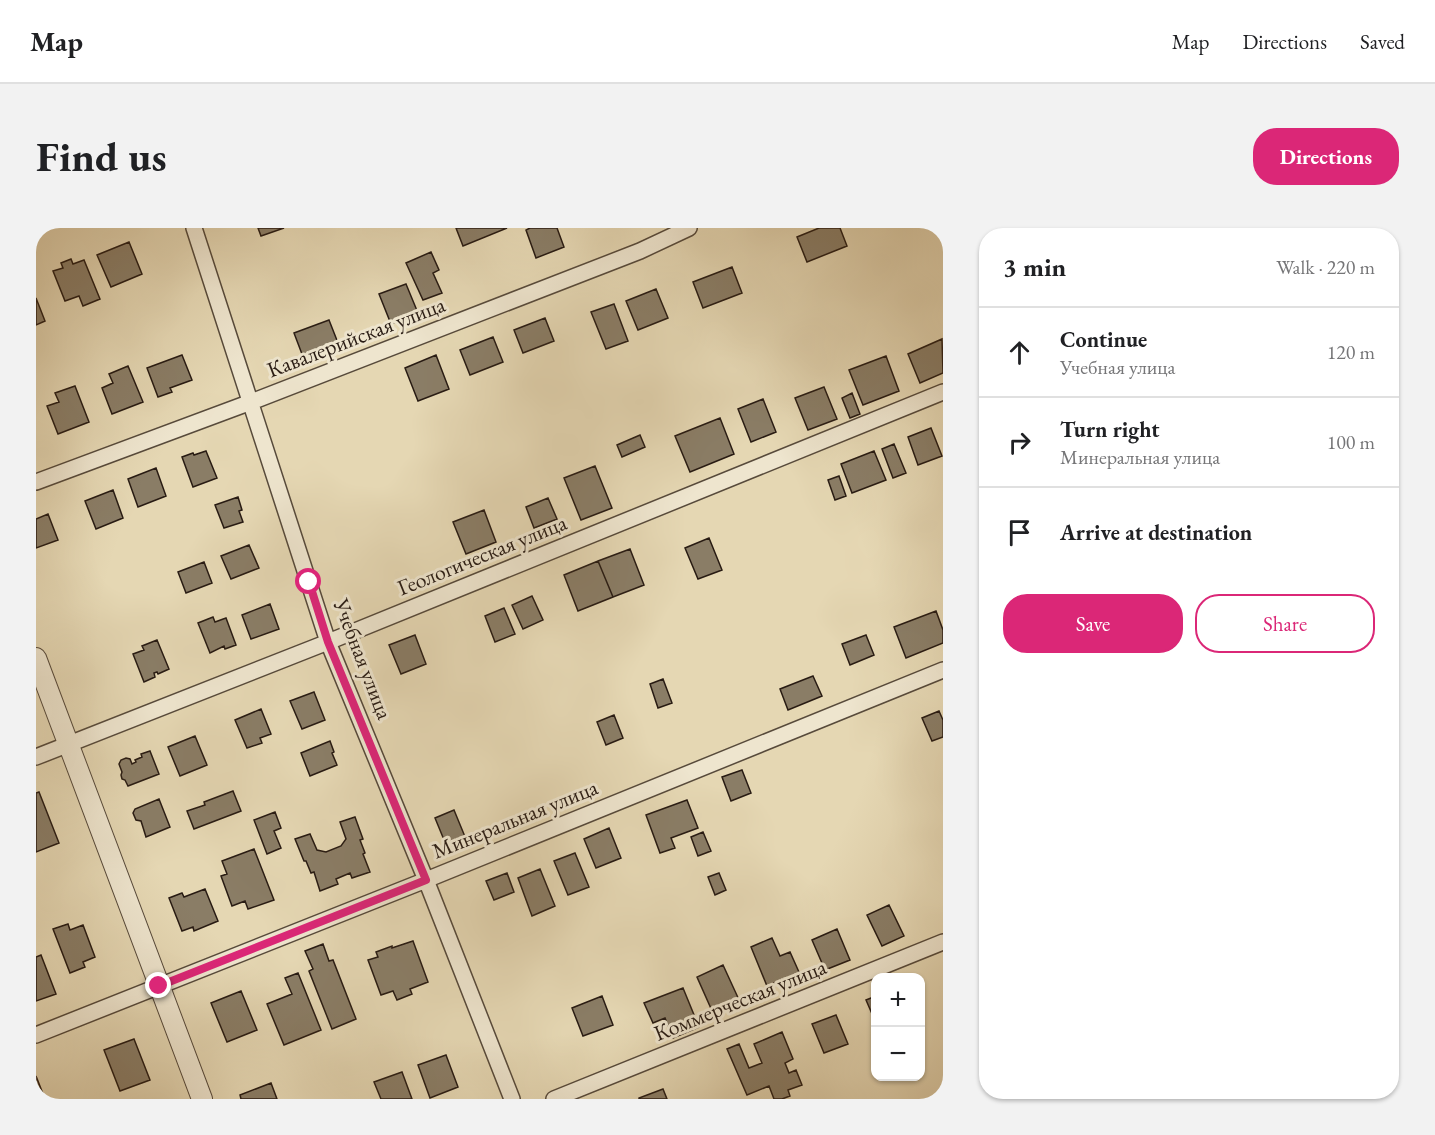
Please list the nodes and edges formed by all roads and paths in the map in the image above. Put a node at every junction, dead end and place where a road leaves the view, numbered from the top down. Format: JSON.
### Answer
{"nodes":[{"id":1,"x":194,"y":228,"type":"edge"},
{"id":2,"x":689,"y":228,"type":"edge"},
{"id":3,"x":943,"y":392,"type":"edge"},
{"id":4,"x":251,"y":402,"type":"junction"},
{"id":5,"x":36,"y":482,"type":"edge"},
{"id":6,"x":328,"y":642,"type":"junction"},
{"id":7,"x":36,"y":658,"type":"edge"},
{"id":8,"x":943,"y":670,"type":"edge"},
{"id":9,"x":68,"y":744,"type":"junction"},
{"id":10,"x":36,"y":757,"type":"edge"},
{"id":11,"x":426,"y":880,"type":"junction"},
{"id":12,"x":943,"y":942,"type":"edge"},
{"id":13,"x":159,"y":986,"type":"junction"},
{"id":14,"x":36,"y":1035,"type":"edge"},
{"id":15,"x":202,"y":1099,"type":"edge"},
{"id":16,"x":512,"y":1099,"type":"edge"},
{"id":17,"x":554,"y":1099,"type":"edge"}],
"edges":[{"from":1,"to":4,"type":"street","name":"Учебная улица"},
{"from":2,"to":4,"type":"street","name":"Кавалерийская улица"},
{"from":3,"to":6,"type":"street","name":"Геологическая улица"},
{"from":4,"to":5,"type":"street","name":"Кавалерийская улица"},
{"from":4,"to":6,"type":"street","name":"Учебная улица"},
{"from":6,"to":9,"type":"street","name":"Геологическая улица"},
{"from":6,"to":11,"type":"street","name":"Учебная улица"},
{"from":7,"to":9,"type":"street"},
{"from":8,"to":11,"type":"street","name":"Минеральная улица"},
{"from":9,"to":10,"type":"street","name":"Геологическая улица"},
{"from":9,"to":13,"type":"street"},
{"from":11,"to":13,"type":"street","name":"Минеральная улица"},
{"from":11,"to":16,"type":"street","name":"Учебная улица"},
{"from":12,"to":17,"type":"street","name":"Коммерческая улица"},
{"from":13,"to":14,"type":"street","name":"Минеральная улица"},
{"from":13,"to":15,"type":"street"}]}
